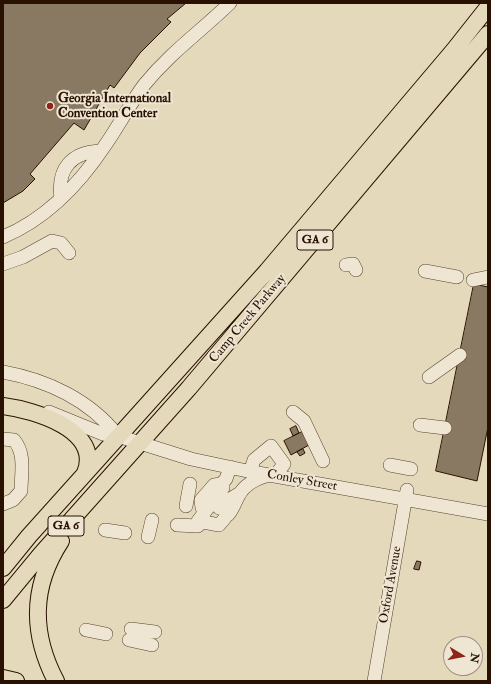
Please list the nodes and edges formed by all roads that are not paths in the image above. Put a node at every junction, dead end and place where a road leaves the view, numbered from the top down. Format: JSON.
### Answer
{"nodes":[{"id":1,"x":229,"y":4,"type":"edge"},
{"id":2,"x":488,"y":7,"type":"edge"},
{"id":3,"x":488,"y":34,"type":"edge"},
{"id":4,"x":101,"y":151,"type":"junction"},
{"id":5,"x":61,"y":198,"type":"junction"},
{"id":6,"x":3,"y":237,"type":"edge"},
{"id":7,"x":69,"y":253,"type":"dead end"},
{"id":8,"x":3,"y":264,"type":"edge"},
{"id":9,"x":425,"y":271,"type":"dead end"},
{"id":10,"x":457,"y":277,"type":"dead end"},
{"id":11,"x":488,"y":277,"type":"edge"},
{"id":12,"x":473,"y":280,"type":"dead end"},
{"id":13,"x":460,"y":355,"type":"dead end"},
{"id":14,"x":3,"y":372,"type":"edge"},
{"id":15,"x":429,"y":377,"type":"dead end"},
{"id":16,"x":3,"y":405,"type":"edge"},
{"id":17,"x":294,"y":412,"type":"dead end"},
{"id":18,"x":420,"y":425,"type":"dead end"},
{"id":19,"x":445,"y":428,"type":"dead end"},
{"id":20,"x":118,"y":436,"type":"junction"},
{"id":21,"x":3,"y":439,"type":"edge"},
{"id":22,"x":139,"y":444,"type":"junction"},
{"id":23,"x":323,"y":461,"type":"dead end"},
{"id":24,"x":390,"y":465,"type":"dead end"},
{"id":25,"x":411,"y":468,"type":"dead end"},
{"id":26,"x":248,"y":471,"type":"junction"},
{"id":27,"x":84,"y":474,"type":"junction"},
{"id":28,"x":223,"y":475,"type":"junction"},
{"id":29,"x":272,"y":476,"type":"junction"},
{"id":30,"x":190,"y":484,"type":"dead end"},
{"id":31,"x":242,"y":491,"type":"junction"},
{"id":32,"x":406,"y":495,"type":"junction"},
{"id":33,"x":90,"y":498,"type":"junction"},
{"id":34,"x":3,"y":504,"type":"edge"},
{"id":35,"x":186,"y":506,"type":"dead end"},
{"id":36,"x":488,"y":514,"type":"edge"},
{"id":37,"x":215,"y":518,"type":"junction"},
{"id":38,"x":152,"y":520,"type":"dead end"},
{"id":39,"x":177,"y":525,"type":"dead end"},
{"id":40,"x":105,"y":530,"type":"dead end"},
{"id":41,"x":125,"y":532,"type":"dead end"},
{"id":42,"x":29,"y":536,"type":"junction"},
{"id":43,"x":148,"y":537,"type":"dead end"},
{"id":44,"x":3,"y":549,"type":"edge"},
{"id":45,"x":3,"y":568,"type":"edge"},
{"id":46,"x":3,"y":600,"type":"edge"},
{"id":47,"x":86,"y":625,"type":"dead end"},
{"id":48,"x":107,"y":629,"type":"dead end"},
{"id":49,"x":155,"y":632,"type":"dead end"},
{"id":50,"x":152,"y":645,"type":"dead end"},
{"id":51,"x":3,"y":678,"type":"edge"},
{"id":52,"x":16,"y":681,"type":"edge"},
{"id":53,"x":56,"y":681,"type":"edge"},
{"id":54,"x":374,"y":681,"type":"edge"}],
"edges":[{"from":1,"to":4,"type":"street"},
{"from":2,"to":20,"type":"main road","name":"Camp Creek Parkway","number":"GA 6"},
{"from":3,"to":22,"type":"main road","name":"Camp Creek Parkway","number":"GA 6"},
{"from":4,"to":5,"type":"street"},
{"from":4,"to":5,"type":"street"},
{"from":5,"to":6,"type":"street"},
{"from":7,"to":8,"type":"street"},
{"from":9,"to":10,"type":"street"},
{"from":11,"to":12,"type":"street"},
{"from":13,"to":15,"type":"street"},
{"from":14,"to":20,"type":"street"},
{"from":16,"to":20,"type":"street","name":"Conley Street"},
{"from":16,"to":27,"type":"main road"},
{"from":17,"to":23,"type":"street"},
{"from":18,"to":19,"type":"street"},
{"from":20,"to":22,"type":"street","name":"Conley Street"},
{"from":20,"to":27,"type":"main road","name":"Camp Creek Parkway","number":"GA 6"},
{"from":21,"to":34,"type":"street"},
{"from":22,"to":28,"type":"street","name":"Conley Street"},
{"from":22,"to":33,"type":"main road","name":"Camp Creek Parkway","number":"GA 6"},
{"from":24,"to":25,"type":"street"},
{"from":26,"to":28,"type":"street","name":"Conley Street"},
{"from":26,"to":29,"type":"street","name":"Conley Street"},
{"from":26,"to":29,"type":"street"},
{"from":26,"to":31,"type":"street"},
{"from":27,"to":42,"type":"main road","name":"Camp Creek Parkway","number":"GA 6"},
{"from":28,"to":37,"type":"street"},
{"from":28,"to":37,"type":"street"},
{"from":29,"to":31,"type":"street"},
{"from":29,"to":32,"type":"street","name":"Conley Street"},
{"from":30,"to":35,"type":"street"},
{"from":31,"to":37,"type":"street"},
{"from":32,"to":36,"type":"street","name":"Conley Street"},
{"from":32,"to":54,"type":"street","name":"Oxford Avenue"},
{"from":33,"to":46,"type":"main road","name":"Camp Creek Parkway","number":"GA 6"},
{"from":33,"to":53,"type":"main road"},
{"from":37,"to":39,"type":"street"},
{"from":38,"to":43,"type":"street"},
{"from":40,"to":41,"type":"street"},
{"from":42,"to":44,"type":"main road"},
{"from":42,"to":45,"type":"main road","name":"Camp Creek Parkway","number":"GA 6"},
{"from":47,"to":48,"type":"street"},
{"from":49,"to":50,"type":"street"},
{"from":51,"to":52,"type":"main road"}]}
